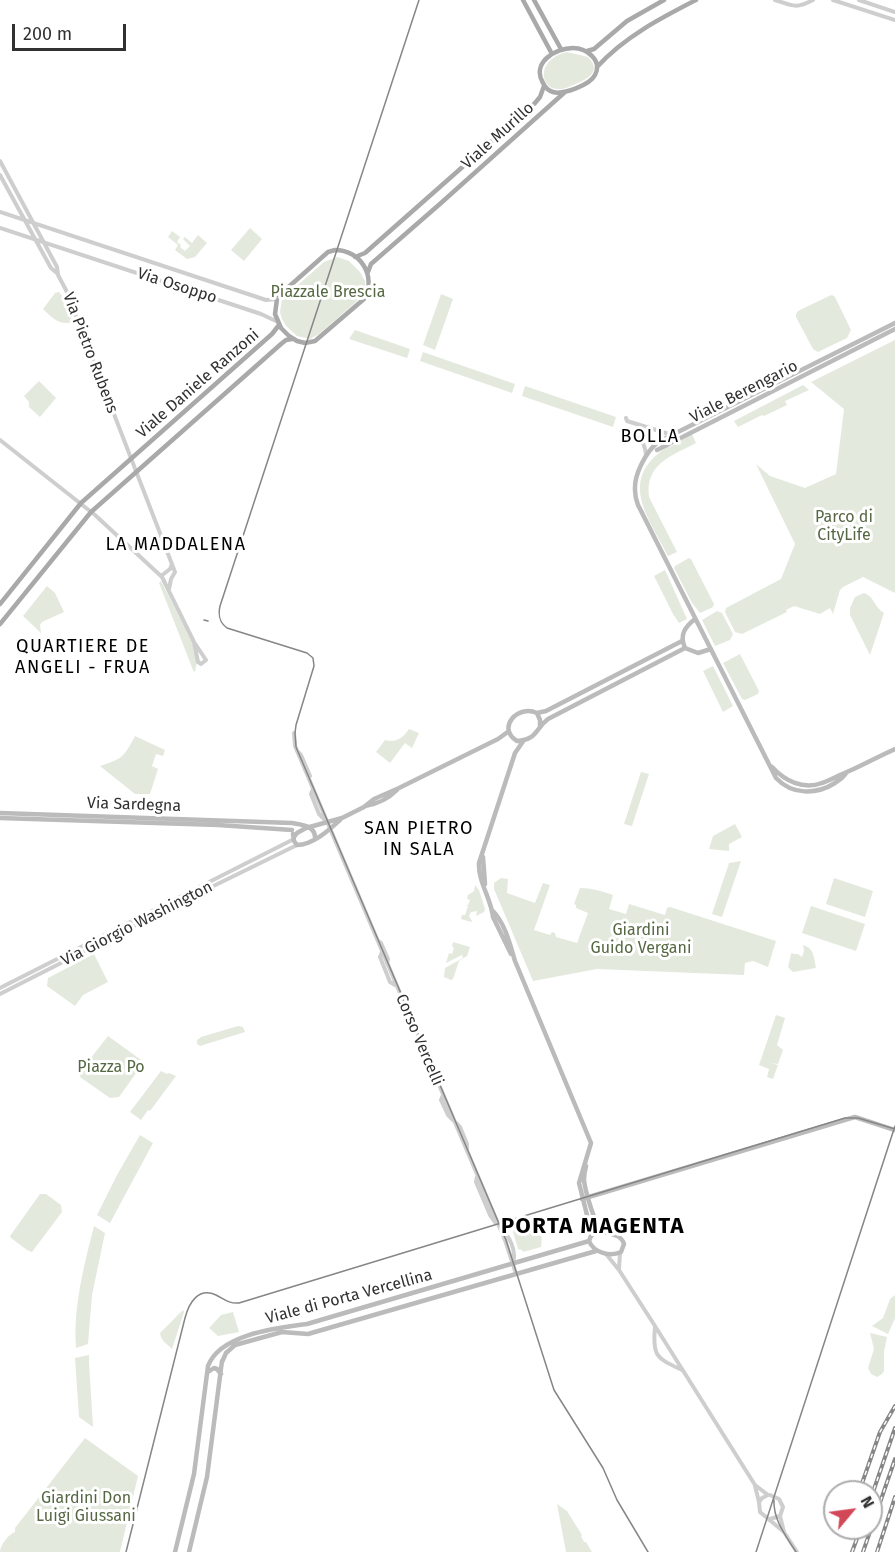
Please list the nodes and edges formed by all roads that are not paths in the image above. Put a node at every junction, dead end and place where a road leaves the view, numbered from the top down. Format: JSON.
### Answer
{"nodes":[{"id":1,"x":523,"y":0,"type":"edge"},
{"id":2,"x":534,"y":0,"type":"edge"},
{"id":3,"x":664,"y":0,"type":"edge"},
{"id":4,"x":696,"y":0,"type":"edge"},
{"id":5,"x":775,"y":0,"type":"edge"},
{"id":6,"x":813,"y":0,"type":"edge"},
{"id":7,"x":833,"y":0,"type":"edge"},
{"id":8,"x":859,"y":0,"type":"edge"},
{"id":9,"x":895,"y":12,"type":"edge"},
{"id":10,"x":895,"y":20,"type":"edge"},
{"id":11,"x":553,"y":34,"type":"junction"},
{"id":12,"x":544,"y":39,"type":"junction"},
{"id":13,"x":561,"y":49,"type":"junction"},
{"id":14,"x":587,"y":51,"type":"junction"},
{"id":15,"x":552,"y":54,"type":"junction"},
{"id":16,"x":597,"y":67,"type":"junction"},
{"id":17,"x":544,"y":86,"type":"junction"},
{"id":18,"x":565,"y":92,"type":"junction"},
{"id":19,"x":0,"y":162,"type":"edge"},
{"id":20,"x":0,"y":175,"type":"edge"},
{"id":21,"x":432,"y":193,"type":"junction"},
{"id":22,"x":447,"y":198,"type":"junction"},
{"id":23,"x":0,"y":212,"type":"edge"},
{"id":24,"x":25,"y":221,"type":"junction"},
{"id":25,"x":34,"y":224,"type":"junction"},
{"id":26,"x":0,"y":228,"type":"edge"},
{"id":27,"x":35,"y":240,"type":"junction"},
{"id":28,"x":44,"y":243,"type":"junction"},
{"id":29,"x":357,"y":258,"type":"junction"},
{"id":30,"x":368,"y":272,"type":"junction"},
{"id":31,"x":58,"y":275,"type":"junction"},
{"id":32,"x":277,"y":299,"type":"junction"},
{"id":33,"x":278,"y":324,"type":"junction"},
{"id":34,"x":895,"y":326,"type":"edge"},
{"id":35,"x":292,"y":339,"type":"junction"},
{"id":36,"x":856,"y":342,"type":"junction"},
{"id":37,"x":828,"y":363,"type":"junction"},
{"id":38,"x":808,"y":370,"type":"junction"},
{"id":39,"x":626,"y":418,"type":"dead end"},
{"id":40,"x":655,"y":430,"type":"junction"},
{"id":41,"x":621,"y":431,"type":"dead end"},
{"id":42,"x":676,"y":434,"type":"junction"},
{"id":43,"x":0,"y":440,"type":"edge"},
{"id":44,"x":662,"y":440,"type":"junction"},
{"id":45,"x":643,"y":441,"type":"junction"},
{"id":46,"x":645,"y":447,"type":"junction"},
{"id":47,"x":654,"y":451,"type":"junction"},
{"id":48,"x":646,"y":458,"type":"junction"},
{"id":49,"x":131,"y":459,"type":"junction"},
{"id":50,"x":136,"y":471,"type":"junction"},
{"id":51,"x":81,"y":503,"type":"junction"},
{"id":52,"x":91,"y":512,"type":"junction"},
{"id":53,"x":172,"y":564,"type":"junction"},
{"id":54,"x":161,"y":576,"type":"junction"},
{"id":55,"x":169,"y":589,"type":"junction"},
{"id":56,"x":0,"y":604,"type":"edge"},
{"id":57,"x":695,"y":619,"type":"junction"},
{"id":58,"x":0,"y":624,"type":"edge"},
{"id":59,"x":682,"y":641,"type":"junction"},
{"id":60,"x":194,"y":642,"type":"junction"},
{"id":61,"x":685,"y":648,"type":"junction"},
{"id":62,"x":711,"y":650,"type":"junction"},
{"id":63,"x":537,"y":713,"type":"junction"},
{"id":64,"x":540,"y":726,"type":"junction"},
{"id":65,"x":509,"y":730,"type":"junction"},
{"id":66,"x":294,"y":733,"type":"dead end"},
{"id":67,"x":513,"y":738,"type":"junction"},
{"id":68,"x":498,"y":739,"type":"junction"},
{"id":69,"x":524,"y":740,"type":"junction"},
{"id":70,"x":895,"y":748,"type":"edge"},
{"id":71,"x":515,"y":753,"type":"junction"},
{"id":72,"x":829,"y":783,"type":"junction"},
{"id":73,"x":787,"y":784,"type":"junction"},
{"id":74,"x":0,"y":813,"type":"edge"},
{"id":75,"x":57,"y":817,"type":"junction"},
{"id":76,"x":0,"y":818,"type":"edge"},
{"id":77,"x":342,"y":818,"type":"junction"},
{"id":78,"x":326,"y":821,"type":"junction"},
{"id":79,"x":292,"y":823,"type":"junction"},
{"id":80,"x":267,"y":825,"type":"junction"},
{"id":81,"x":311,"y":828,"type":"junction"},
{"id":82,"x":330,"y":829,"type":"junction"},
{"id":83,"x":292,"y":830,"type":"junction"},
{"id":84,"x":294,"y":838,"type":"junction"},
{"id":85,"x":315,"y":839,"type":"junction"},
{"id":86,"x":297,"y":845,"type":"junction"},
{"id":87,"x":274,"y":852,"type":"junction"},
{"id":88,"x":483,"y":854,"type":"junction"},
{"id":89,"x":485,"y":888,"type":"junction"},
{"id":90,"x":112,"y":935,"type":"junction"},
{"id":91,"x":378,"y":941,"type":"junction"},
{"id":92,"x":382,"y":952,"type":"junction"},
{"id":93,"x":387,"y":964,"type":"junction"},
{"id":94,"x":396,"y":985,"type":"junction"},
{"id":95,"x":0,"y":988,"type":"edge"},
{"id":96,"x":0,"y":994,"type":"edge"},
{"id":97,"x":895,"y":1130,"type":"edge"},
{"id":98,"x":588,"y":1154,"type":"junction"},
{"id":99,"x":589,"y":1197,"type":"junction"},
{"id":100,"x":582,"y":1199,"type":"junction"},
{"id":101,"x":601,"y":1232,"type":"junction"},
{"id":102,"x":592,"y":1235,"type":"junction"},
{"id":103,"x":589,"y":1241,"type":"junction"},
{"id":104,"x":572,"y":1246,"type":"junction"},
{"id":105,"x":596,"y":1251,"type":"junction"},
{"id":106,"x":606,"y":1253,"type":"junction"},
{"id":107,"x":620,"y":1253,"type":"junction"},
{"id":108,"x":575,"y":1257,"type":"junction"},
{"id":109,"x":524,"y":1260,"type":"junction"},
{"id":110,"x":513,"y":1263,"type":"junction"},
{"id":111,"x":500,"y":1267,"type":"junction"},
{"id":112,"x":619,"y":1270,"type":"junction"},
{"id":113,"x":527,"y":1271,"type":"junction"},
{"id":114,"x":516,"y":1274,"type":"junction"},
{"id":115,"x":470,"y":1276,"type":"junction"},
{"id":116,"x":504,"y":1278,"type":"junction"},
{"id":117,"x":433,"y":1286,"type":"junction"},
{"id":118,"x":474,"y":1287,"type":"junction"},
{"id":119,"x":436,"y":1297,"type":"junction"},
{"id":120,"x":352,"y":1310,"type":"junction"},
{"id":121,"x":359,"y":1320,"type":"junction"},
{"id":122,"x":307,"y":1324,"type":"junction"},
{"id":123,"x":655,"y":1326,"type":"junction"},
{"id":124,"x":308,"y":1334,"type":"junction"},
{"id":125,"x":220,"y":1350,"type":"junction"},
{"id":126,"x":210,"y":1361,"type":"junction"},
{"id":127,"x":222,"y":1362,"type":"junction"},
{"id":128,"x":683,"y":1370,"type":"junction"},
{"id":129,"x":208,"y":1372,"type":"junction"},
{"id":130,"x":221,"y":1374,"type":"junction"},
{"id":131,"x":201,"y":1423,"type":"junction"},
{"id":132,"x":214,"y":1425,"type":"junction"},
{"id":133,"x":193,"y":1479,"type":"junction"},
{"id":134,"x":205,"y":1483,"type":"junction"},
{"id":135,"x":755,"y":1485,"type":"junction"},
{"id":136,"x":769,"y":1495,"type":"junction"},
{"id":137,"x":759,"y":1502,"type":"junction"},
{"id":138,"x":780,"y":1516,"type":"junction"},
{"id":139,"x":770,"y":1519,"type":"junction"},
{"id":140,"x":181,"y":1526,"type":"junction"},
{"id":141,"x":195,"y":1529,"type":"junction"},
{"id":142,"x":784,"y":1532,"type":"junction"},
{"id":143,"x":175,"y":1552,"type":"edge"},
{"id":144,"x":189,"y":1552,"type":"edge"},
{"id":145,"x":797,"y":1552,"type":"edge"}],
"edges":[{"from":1,"to":12,"type":"main road"},
{"from":2,"to":11,"type":"main road"},
{"from":3,"to":14,"type":"main road"},
{"from":4,"to":16,"type":"main road"},
{"from":5,"to":6,"type":"street"},
{"from":7,"to":10,"type":"street"},
{"from":8,"to":9,"type":"street"},
{"from":11,"to":12,"type":"main road"},
{"from":11,"to":13,"type":"main road"},
{"from":12,"to":15,"type":"main road"},
{"from":13,"to":14,"type":"main road"},
{"from":13,"to":15,"type":"main road"},
{"from":14,"to":16,"type":"main road"},
{"from":15,"to":17,"type":"main road"},
{"from":16,"to":18,"type":"main road"},
{"from":17,"to":18,"type":"main road"},
{"from":17,"to":21,"type":"main road","name":"Viale Murillo"},
{"from":18,"to":22,"type":"main road","name":"Viale Murillo"},
{"from":19,"to":25,"type":"street"},
{"from":20,"to":24,"type":"street"},
{"from":21,"to":22,"type":"main road"},
{"from":21,"to":29,"type":"main road","name":"Viale Murillo"},
{"from":22,"to":30,"type":"main road","name":"Viale Murillo"},
{"from":23,"to":24,"type":"street","name":"Via Osoppo"},
{"from":24,"to":25,"type":"street","name":"Via Osoppo"},
{"from":24,"to":27,"type":"street"},
{"from":25,"to":28,"type":"street"},
{"from":25,"to":32,"type":"street","name":"Via Osoppo"},
{"from":26,"to":27,"type":"street","name":"Via Osoppo"},
{"from":27,"to":28,"type":"street","name":"Via Osoppo"},
{"from":27,"to":31,"type":"street"},
{"from":28,"to":31,"type":"street"},
{"from":28,"to":33,"type":"street","name":"Via Osoppo"},
{"from":29,"to":30,"type":"main road"},
{"from":29,"to":32,"type":"main road"},
{"from":30,"to":35,"type":"main road"},
{"from":31,"to":49,"type":"street","name":"Via Pietro Rubens"},
{"from":32,"to":33,"type":"main road"},
{"from":33,"to":35,"type":"main road"},
{"from":33,"to":49,"type":"main road","name":"Viale Daniele Ranzoni"},
{"from":34,"to":36,"type":"main road"},
{"from":34,"to":37,"type":"main road"},
{"from":35,"to":50,"type":"main road","name":"Viale Daniele Ranzoni"},
{"from":36,"to":37,"type":"main road"},
{"from":36,"to":38,"type":"main road"},
{"from":37,"to":38,"type":"main road"},
{"from":38,"to":42,"type":"main road","name":"Viale Berengario"},
{"from":38,"to":47,"type":"main road","name":"Viale Berengario"},
{"from":39,"to":40,"type":"street"},
{"from":40,"to":42,"type":"street"},
{"from":40,"to":44,"type":"street"},
{"from":40,"to":45,"type":"street"},
{"from":41,"to":45,"type":"street"},
{"from":42,"to":44,"type":"main road","name":"Viale Berengario"},
{"from":43,"to":51,"type":"street"},
{"from":44,"to":47,"type":"main road"},
{"from":45,"to":46,"type":"street"},
{"from":46,"to":47,"type":"street"},
{"from":46,"to":48,"type":"street"},
{"from":47,"to":48,"type":"main road","name":"Viale Berengario"},
{"from":48,"to":57,"type":"main road"},
{"from":49,"to":50,"type":"street","name":"Via Pietro Rubens"},
{"from":49,"to":51,"type":"main road","name":"Viale Daniele Ranzoni"},
{"from":50,"to":52,"type":"main road","name":"Viale Daniele Ranzoni"},
{"from":50,"to":53,"type":"street","name":"Via Pietro Rubens"},
{"from":51,"to":52,"type":"street"},
{"from":51,"to":56,"type":"main road","name":"Viale Daniele Ranzoni"},
{"from":52,"to":54,"type":"street"},
{"from":52,"to":58,"type":"main road","name":"Viale Daniele Ranzoni"},
{"from":53,"to":54,"type":"street"},
{"from":53,"to":55,"type":"street","name":"Via Pietro Rubens"},
{"from":54,"to":55,"type":"street"},
{"from":55,"to":60,"type":"street"},
{"from":57,"to":59,"type":"main road"},
{"from":57,"to":62,"type":"main road"},
{"from":59,"to":61,"type":"main road"},
{"from":59,"to":63,"type":"main road"},
{"from":60,"to":60,"type":"street"},
{"from":61,"to":62,"type":"main road"},
{"from":61,"to":64,"type":"main road"},
{"from":62,"to":73,"type":"main road"},
{"from":63,"to":64,"type":"main road"},
{"from":63,"to":65,"type":"main road"},
{"from":64,"to":69,"type":"main road"},
{"from":65,"to":67,"type":"main road"},
{"from":65,"to":68,"type":"main road"},
{"from":66,"to":78,"type":"street","name":"Corso Vercelli"},
{"from":67,"to":68,"type":"main road"},
{"from":67,"to":69,"type":"main road"},
{"from":67,"to":71,"type":"main road"},
{"from":68,"to":77,"type":"main road"},
{"from":69,"to":71,"type":"main road"},
{"from":70,"to":72,"type":"main road"},
{"from":71,"to":88,"type":"main road"},
{"from":72,"to":73,"type":"main road"},
{"from":72,"to":73,"type":"main road"},
{"from":74,"to":75,"type":"main road","name":"Via Sardegna"},
{"from":75,"to":76,"type":"main road","name":"Via Sardegna"},
{"from":75,"to":80,"type":"main road","name":"Via Sardegna"},
{"from":77,"to":78,"type":"main road"},
{"from":77,"to":82,"type":"main road"},
{"from":78,"to":81,"type":"main road"},
{"from":78,"to":82,"type":"street","name":"Corso Vercelli"},
{"from":79,"to":80,"type":"main road"},
{"from":79,"to":81,"type":"main road"},
{"from":79,"to":83,"type":"main road"},
{"from":80,"to":83,"type":"main road"},
{"from":81,"to":84,"type":"main road"},
{"from":81,"to":85,"type":"main road"},
{"from":82,"to":85,"type":"main road"},
{"from":82,"to":91,"type":"street","name":"Corso Vercelli"},
{"from":83,"to":84,"type":"main road"},
{"from":84,"to":86,"type":"main road"},
{"from":84,"to":87,"type":"street"},
{"from":85,"to":86,"type":"main road"},
{"from":86,"to":87,"type":"street"},
{"from":87,"to":90,"type":"street","name":"Via Giorgio Washington"},
{"from":88,"to":89,"type":"main road"},
{"from":88,"to":89,"type":"main road"},
{"from":89,"to":98,"type":"main road"},
{"from":90,"to":95,"type":"street","name":"Via Giorgio Washington"},
{"from":90,"to":96,"type":"street","name":"Via Giorgio Washington"},
{"from":91,"to":92,"type":"street","name":"Corso Vercelli"},
{"from":91,"to":93,"type":"street","name":"Corso Vercelli"},
{"from":92,"to":93,"type":"street","name":"Corso Vercelli"},
{"from":92,"to":94,"type":"street","name":"Corso Vercelli"},
{"from":93,"to":94,"type":"street","name":"Corso Vercelli"},
{"from":94,"to":110,"type":"street","name":"Corso Vercelli"},
{"from":97,"to":99,"type":"main road"},
{"from":98,"to":99,"type":"main road"},
{"from":98,"to":100,"type":"main road"},
{"from":99,"to":100,"type":"main road"},
{"from":99,"to":101,"type":"main road"},
{"from":100,"to":102,"type":"main road"},
{"from":101,"to":102,"type":"main road"},
{"from":101,"to":107,"type":"main road"},
{"from":102,"to":103,"type":"main road"},
{"from":103,"to":104,"type":"main road","name":"Viale di Porta Vercellina"},
{"from":103,"to":105,"type":"main road"},
{"from":104,"to":108,"type":"main road"},
{"from":104,"to":109,"type":"main road","name":"Viale di Porta Vercellina"},
{"from":105,"to":106,"type":"main road"},
{"from":105,"to":108,"type":"main road","name":"Viale di Porta Vercellina"},
{"from":106,"to":107,"type":"main road"},
{"from":106,"to":112,"type":"street"},
{"from":107,"to":112,"type":"street"},
{"from":108,"to":113,"type":"main road","name":"Viale di Porta Vercellina"},
{"from":109,"to":110,"type":"main road","name":"Viale di Porta Vercellina"},
{"from":109,"to":113,"type":"main road"},
{"from":110,"to":111,"type":"main road","name":"Viale di Porta Vercellina"},
{"from":110,"to":114,"type":"street","name":"Corso Vercelli"},
{"from":111,"to":115,"type":"main road","name":"Viale di Porta Vercellina"},
{"from":111,"to":116,"type":"main road"},
{"from":112,"to":123,"type":"street"},
{"from":113,"to":114,"type":"main road","name":"Viale di Porta Vercellina"},
{"from":114,"to":116,"type":"main road","name":"Viale di Porta Vercellina"},
{"from":115,"to":117,"type":"main road","name":"Viale di Porta Vercellina"},
{"from":115,"to":118,"type":"main road"},
{"from":116,"to":118,"type":"main road","name":"Viale di Porta Vercellina"},
{"from":117,"to":119,"type":"main road"},
{"from":117,"to":120,"type":"main road","name":"Viale di Porta Vercellina"},
{"from":118,"to":119,"type":"main road","name":"Viale di Porta Vercellina"},
{"from":119,"to":121,"type":"main road","name":"Viale di Porta Vercellina"},
{"from":120,"to":121,"type":"main road"},
{"from":120,"to":122,"type":"main road","name":"Viale di Porta Vercellina"},
{"from":121,"to":124,"type":"main road","name":"Viale di Porta Vercellina"},
{"from":122,"to":124,"type":"main road"},
{"from":122,"to":125,"type":"main road","name":"Viale di Porta Vercellina"},
{"from":123,"to":128,"type":"street"},
{"from":123,"to":128,"type":"street"},
{"from":124,"to":127,"type":"main road","name":"Viale di Porta Vercellina"},
{"from":125,"to":126,"type":"main road","name":"Viale di Porta Vercellina"},
{"from":125,"to":127,"type":"main road"},
{"from":126,"to":127,"type":"main road"},
{"from":126,"to":129,"type":"main road"},
{"from":127,"to":130,"type":"main road"},
{"from":128,"to":135,"type":"street"},
{"from":129,"to":130,"type":"main road"},
{"from":129,"to":131,"type":"main road"},
{"from":130,"to":132,"type":"main road"},
{"from":131,"to":132,"type":"main road"},
{"from":131,"to":133,"type":"main road"},
{"from":132,"to":134,"type":"main road"},
{"from":133,"to":134,"type":"main road"},
{"from":133,"to":140,"type":"main road"},
{"from":134,"to":141,"type":"main road"},
{"from":135,"to":136,"type":"street"},
{"from":135,"to":137,"type":"street"},
{"from":136,"to":137,"type":"street"},
{"from":136,"to":138,"type":"street"},
{"from":137,"to":139,"type":"street"},
{"from":138,"to":139,"type":"street"},
{"from":138,"to":142,"type":"street"},
{"from":139,"to":142,"type":"street"},
{"from":140,"to":141,"type":"main road"},
{"from":140,"to":143,"type":"main road"},
{"from":141,"to":144,"type":"main road"},
{"from":142,"to":145,"type":"street"}]}
